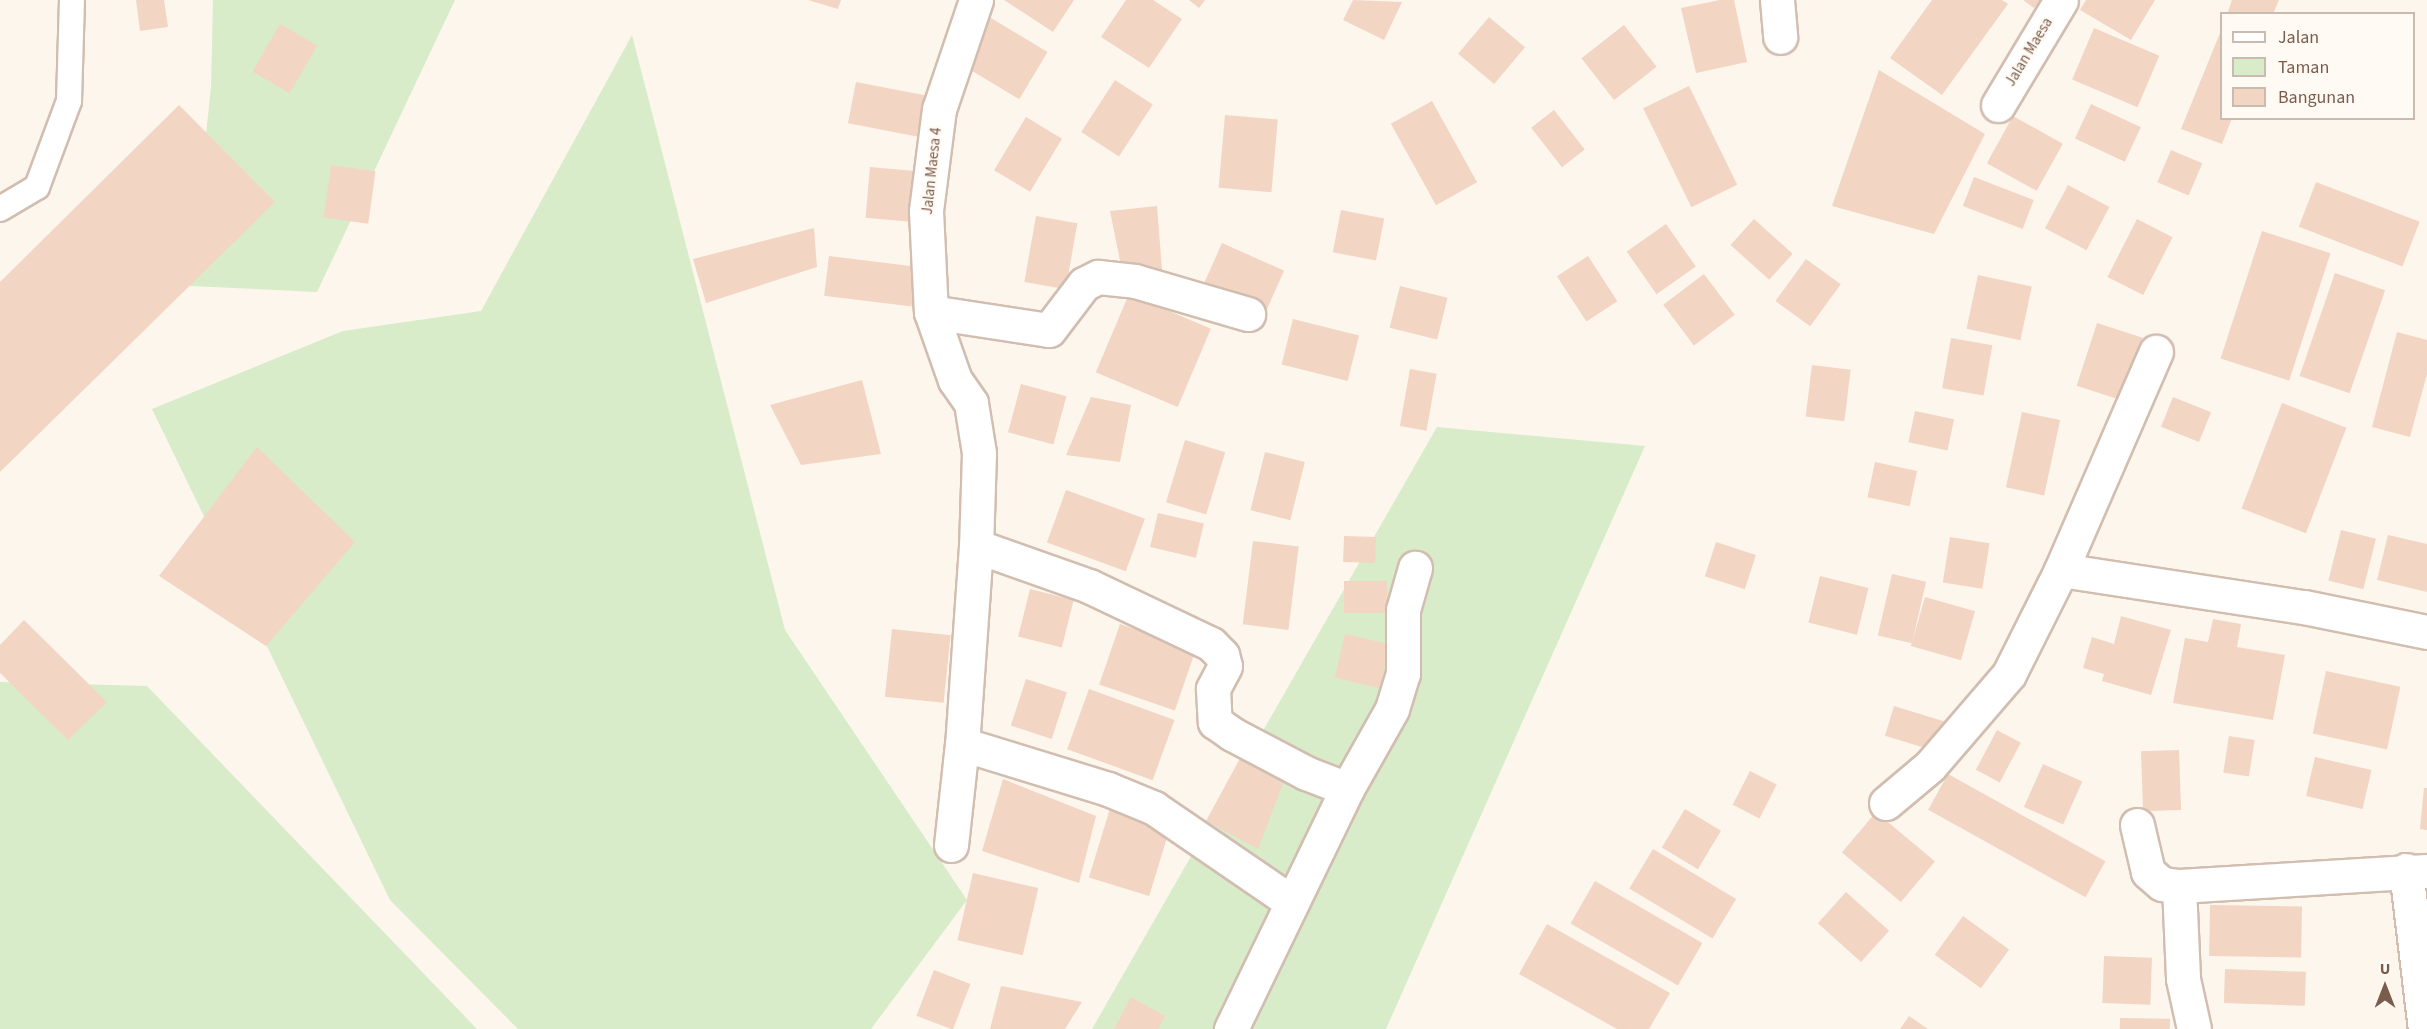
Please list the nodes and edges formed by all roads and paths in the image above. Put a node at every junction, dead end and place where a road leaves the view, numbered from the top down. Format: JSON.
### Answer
{"nodes":[{"id":1,"x":72,"y":0,"type":"edge"},
{"id":2,"x":976,"y":0,"type":"edge"},
{"id":3,"x":1777,"y":0,"type":"edge"},
{"id":4,"x":2061,"y":0,"type":"edge"},
{"id":5,"x":1780,"y":37,"type":"dead end"},
{"id":6,"x":1998,"y":105,"type":"dead end"},
{"id":7,"x":0,"y":209,"type":"edge"},
{"id":8,"x":931,"y":312,"type":"junction"},
{"id":9,"x":1248,"y":314,"type":"dead end"},
{"id":10,"x":2156,"y":352,"type":"dead end"},
{"id":11,"x":976,"y":546,"type":"junction"},
{"id":12,"x":1415,"y":568,"type":"dead end"},
{"id":13,"x":2061,"y":570,"type":"junction"},
{"id":14,"x":2427,"y":632,"type":"edge"},
{"id":15,"x":962,"y":744,"type":"junction"},
{"id":16,"x":1347,"y":789,"type":"junction"},
{"id":17,"x":1886,"y":803,"type":"dead end"},
{"id":18,"x":2137,"y":825,"type":"dead end"},
{"id":19,"x":951,"y":845,"type":"dead end"},
{"id":20,"x":2417,"y":871,"type":"edge"},
{"id":21,"x":2179,"y":886,"type":"junction"},
{"id":22,"x":1290,"y":901,"type":"junction"},
{"id":23,"x":1231,"y":1029,"type":"edge"},
{"id":24,"x":2194,"y":1029,"type":"edge"},
{"id":25,"x":2425,"y":1029,"type":"edge"}],
"edges":[{"from":1,"to":7,"type":"lane"},
{"from":2,"to":8,"type":"street","name":"Jalan Maesa 4"},
{"from":3,"to":5,"type":"street"},
{"from":4,"to":6,"type":"street","name":"Jalan Maesa"},
{"from":8,"to":9,"type":"street"},
{"from":8,"to":11,"type":"street","name":"Jalan Maesa 4"},
{"from":10,"to":13,"type":"street"},
{"from":11,"to":15,"type":"street","name":"Jalan Maesa 4"},
{"from":11,"to":16,"type":"street"},
{"from":12,"to":16,"type":"street"},
{"from":13,"to":14,"type":"street"},
{"from":13,"to":17,"type":"street"},
{"from":15,"to":19,"type":"street","name":"Jalan Maesa 4"},
{"from":15,"to":22,"type":"street"},
{"from":16,"to":22,"type":"street"},
{"from":18,"to":21,"type":"street"},
{"from":20,"to":21,"type":"street"},
{"from":20,"to":25,"type":"street"},
{"from":21,"to":24,"type":"street"},
{"from":22,"to":23,"type":"street"}]}
